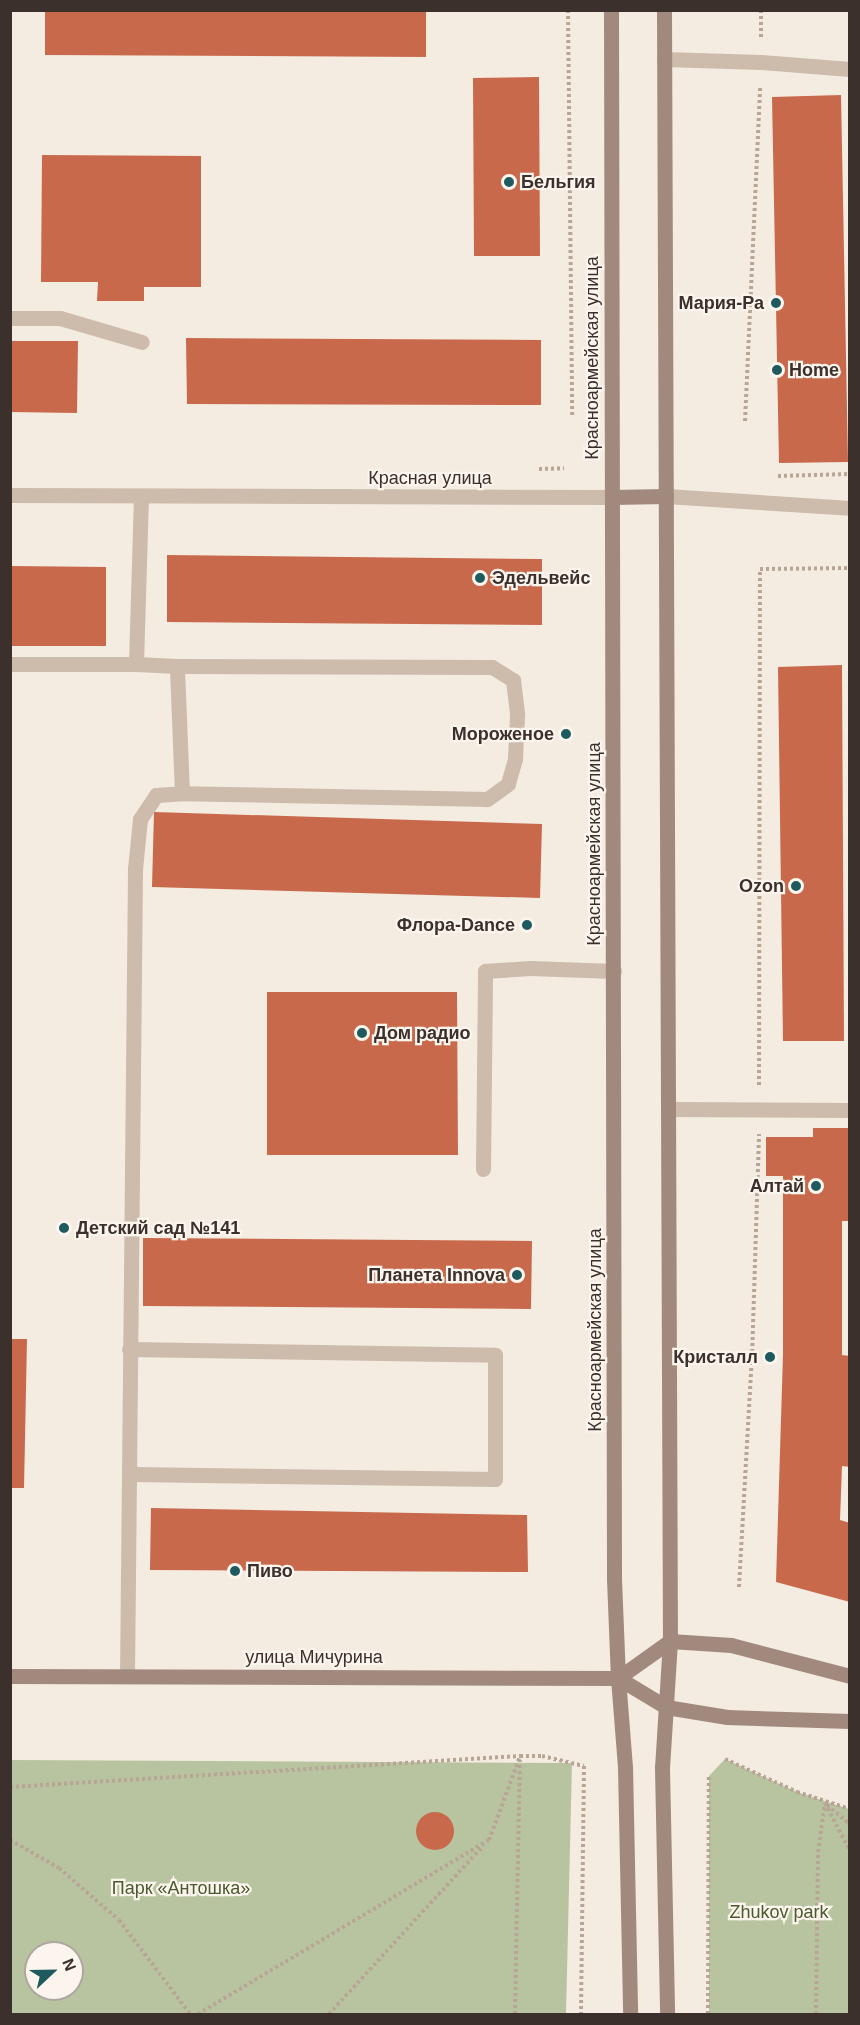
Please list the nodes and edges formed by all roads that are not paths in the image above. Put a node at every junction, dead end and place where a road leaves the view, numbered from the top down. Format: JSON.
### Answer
{"nodes":[{"id":1,"x":611,"y":10,"type":"edge"},
{"id":2,"x":664,"y":10,"type":"edge"},
{"id":3,"x":664,"y":59,"type":"junction"},
{"id":4,"x":849,"y":69,"type":"edge"},
{"id":5,"x":10,"y":318,"type":"edge"},
{"id":6,"x":142,"y":342,"type":"dead end"},
{"id":7,"x":10,"y":495,"type":"edge"},
{"id":8,"x":141,"y":496,"type":"junction"},
{"id":9,"x":666,"y":496,"type":"junction"},
{"id":10,"x":612,"y":497,"type":"junction"},
{"id":11,"x":849,"y":508,"type":"edge"},
{"id":12,"x":10,"y":664,"type":"edge"},
{"id":13,"x":136,"y":664,"type":"junction"},
{"id":14,"x":177,"y":666,"type":"junction"},
{"id":15,"x":182,"y":793,"type":"junction"},
{"id":16,"x":614,"y":970,"type":"junction"},
{"id":17,"x":669,"y":1109,"type":"junction"},
{"id":18,"x":849,"y":1110,"type":"edge"},
{"id":19,"x":483,"y":1169,"type":"dead end"},
{"id":20,"x":129,"y":1349,"type":"junction"},
{"id":21,"x":130,"y":1474,"type":"junction"},
{"id":22,"x":670,"y":1641,"type":"junction"},
{"id":23,"x":10,"y":1676,"type":"edge"},
{"id":24,"x":127,"y":1676,"type":"junction"},
{"id":25,"x":849,"y":1676,"type":"edge"},
{"id":26,"x":618,"y":1678,"type":"junction"},
{"id":27,"x":666,"y":1707,"type":"junction"},
{"id":28,"x":849,"y":1721,"type":"edge"},
{"id":29,"x":630,"y":2014,"type":"edge"},
{"id":30,"x":667,"y":2014,"type":"edge"}],
"edges":[{"from":1,"to":10,"type":"main road","name":"Красноармейская улица"},
{"from":2,"to":3,"type":"main road"},
{"from":3,"to":4,"type":"street"},
{"from":3,"to":9,"type":"main road"},
{"from":5,"to":6,"type":"street"},
{"from":7,"to":8,"type":"street","name":"Красная улица"},
{"from":8,"to":10,"type":"street","name":"Красная улица"},
{"from":8,"to":13,"type":"street"},
{"from":9,"to":10,"type":"main road","name":"Красная улица"},
{"from":9,"to":11,"type":"street","name":"Красная улица"},
{"from":9,"to":17,"type":"main road"},
{"from":10,"to":16,"type":"main road","name":"Красноармейская улица"},
{"from":12,"to":13,"type":"street"},
{"from":13,"to":14,"type":"street"},
{"from":14,"to":15,"type":"street"},
{"from":14,"to":15,"type":"street"},
{"from":15,"to":20,"type":"street"},
{"from":16,"to":19,"type":"street"},
{"from":16,"to":26,"type":"main road","name":"Красноармейская улица"},
{"from":17,"to":18,"type":"street"},
{"from":17,"to":22,"type":"main road"},
{"from":20,"to":21,"type":"street"},
{"from":20,"to":21,"type":"street"},
{"from":21,"to":24,"type":"street"},
{"from":22,"to":25,"type":"main road"},
{"from":22,"to":26,"type":"main road"},
{"from":22,"to":27,"type":"main road"},
{"from":23,"to":24,"type":"main road","name":"улица Мичурина"},
{"from":24,"to":26,"type":"main road","name":"улица Мичурина"},
{"from":26,"to":27,"type":"main road"},
{"from":26,"to":29,"type":"main road","name":"Красноармейская улица"},
{"from":27,"to":28,"type":"main road"},
{"from":27,"to":30,"type":"main road"}]}
